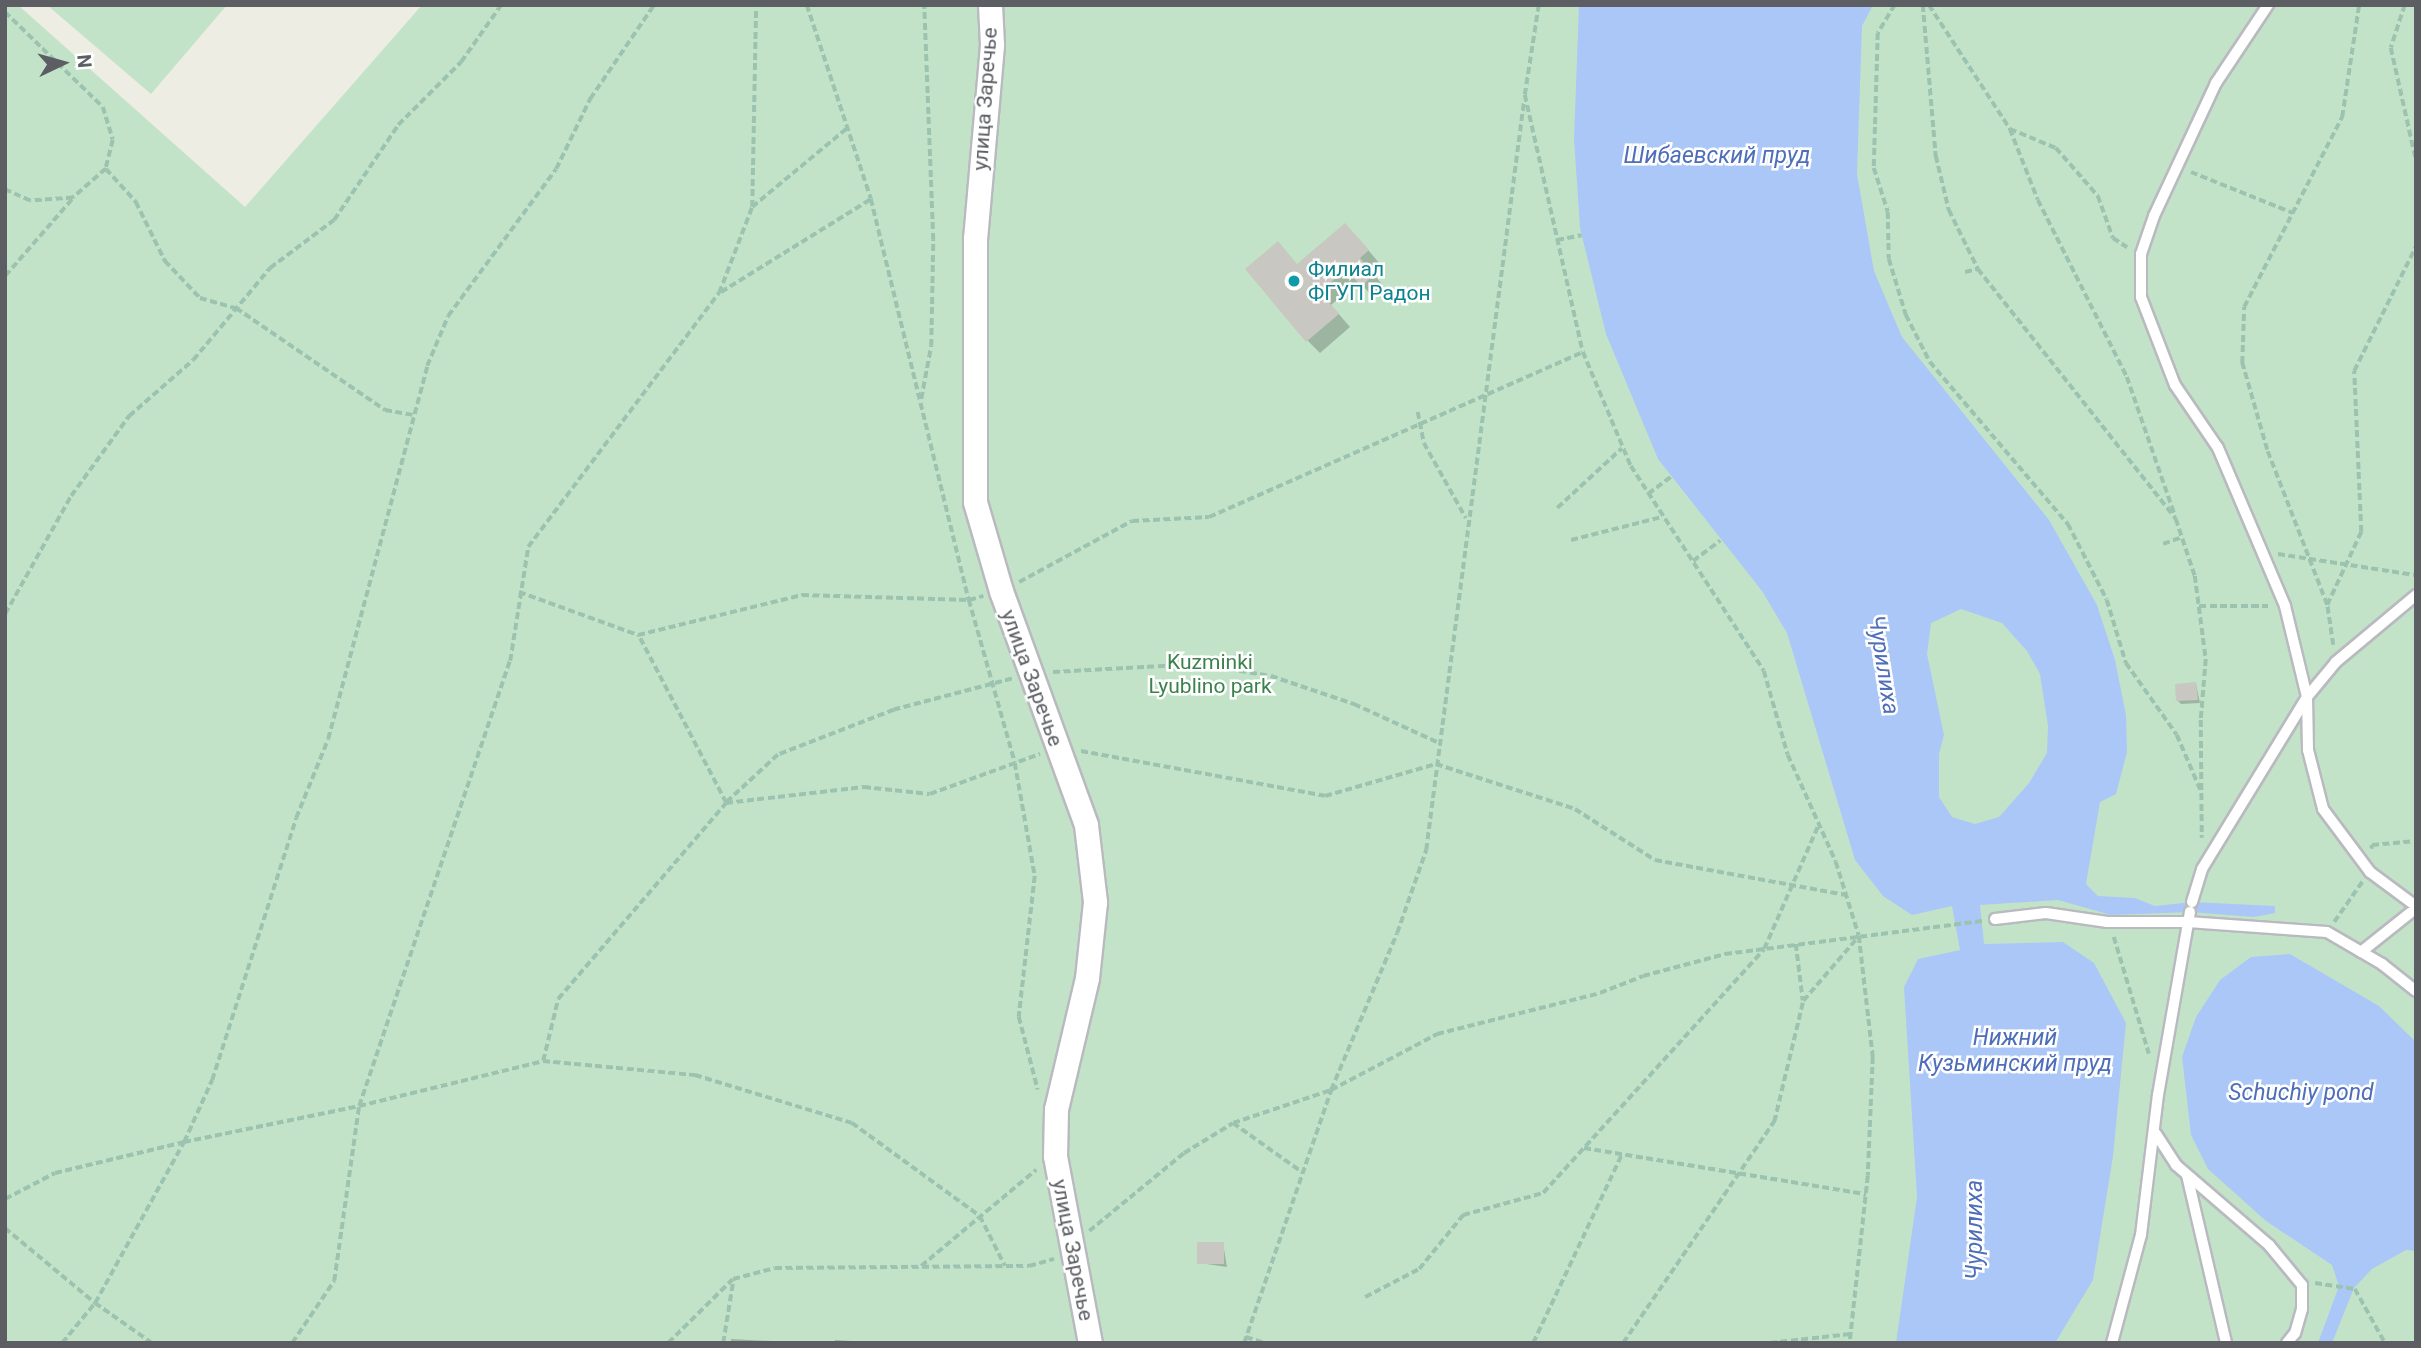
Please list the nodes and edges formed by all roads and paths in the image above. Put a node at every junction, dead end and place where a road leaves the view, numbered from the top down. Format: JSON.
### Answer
{"nodes":[{"id":1,"x":501,"y":5,"type":"edge"},
{"id":2,"x":654,"y":5,"type":"edge"},
{"id":3,"x":756,"y":5,"type":"edge"},
{"id":4,"x":807,"y":5,"type":"edge"},
{"id":5,"x":924,"y":5,"type":"edge"},
{"id":6,"x":990,"y":5,"type":"edge"},
{"id":7,"x":1539,"y":5,"type":"edge"},
{"id":8,"x":1895,"y":5,"type":"edge"},
{"id":9,"x":1926,"y":5,"type":"edge"},
{"id":10,"x":2268,"y":5,"type":"edge"},
{"id":11,"x":2359,"y":5,"type":"edge"},
{"id":12,"x":2405,"y":5,"type":"edge"},
{"id":13,"x":5,"y":12,"type":"edge"},
{"id":14,"x":5,"y":18,"type":"edge"},
{"id":15,"x":12,"y":18,"type":"junction"},
{"id":16,"x":1525,"y":95,"type":"junction"},
{"id":17,"x":848,"y":128,"type":"junction"},
{"id":18,"x":2010,"y":129,"type":"junction"},
{"id":19,"x":2416,"y":160,"type":"edge"},
{"id":20,"x":2180,"y":168,"type":"junction"},
{"id":21,"x":106,"y":169,"type":"junction"},
{"id":22,"x":5,"y":190,"type":"edge"},
{"id":23,"x":72,"y":198,"type":"junction"},
{"id":24,"x":871,"y":199,"type":"junction"},
{"id":25,"x":752,"y":207,"type":"junction"},
{"id":26,"x":2293,"y":213,"type":"junction"},
{"id":27,"x":1582,"y":235,"type":"dead end"},
{"id":28,"x":1557,"y":240,"type":"junction"},
{"id":29,"x":2416,"y":246,"type":"edge"},
{"id":30,"x":2140,"y":254,"type":"junction"},
{"id":31,"x":1978,"y":269,"type":"junction"},
{"id":32,"x":1965,"y":272,"type":"dead end"},
{"id":33,"x":5,"y":276,"type":"edge"},
{"id":34,"x":719,"y":293,"type":"junction"},
{"id":35,"x":236,"y":308,"type":"junction"},
{"id":36,"x":1583,"y":352,"type":"junction"},
{"id":37,"x":1483,"y":397,"type":"junction"},
{"id":38,"x":920,"y":401,"type":"junction"},
{"id":39,"x":1418,"y":412,"type":"dead end"},
{"id":40,"x":413,"y":415,"type":"junction"},
{"id":41,"x":1420,"y":425,"type":"junction"},
{"id":42,"x":1622,"y":448,"type":"junction"},
{"id":43,"x":1672,"y":476,"type":"dead end"},
{"id":44,"x":1648,"y":495,"type":"junction"},
{"id":45,"x":1557,"y":508,"type":"dead end"},
{"id":46,"x":1662,"y":517,"type":"junction"},
{"id":47,"x":2176,"y":519,"type":"junction"},
{"id":48,"x":1467,"y":520,"type":"junction"},
{"id":49,"x":2182,"y":537,"type":"junction"},
{"id":50,"x":1571,"y":540,"type":"dead end"},
{"id":51,"x":1720,"y":541,"type":"dead end"},
{"id":52,"x":2163,"y":544,"type":"dead end"},
{"id":53,"x":2262,"y":551,"type":"junction"},
{"id":54,"x":2306,"y":559,"type":"junction"},
{"id":55,"x":1692,"y":561,"type":"junction"},
{"id":56,"x":2345,"y":565,"type":"junction"},
{"id":57,"x":2416,"y":575,"type":"edge"},
{"id":58,"x":1001,"y":591,"type":"junction"},
{"id":59,"x":519,"y":592,"type":"junction"},
{"id":60,"x":2416,"y":595,"type":"edge"},
{"id":61,"x":968,"y":600,"type":"junction"},
{"id":62,"x":2327,"y":605,"type":"junction"},
{"id":63,"x":2199,"y":606,"type":"junction"},
{"id":64,"x":2285,"y":606,"type":"junction"},
{"id":65,"x":5,"y":614,"type":"edge"},
{"id":66,"x":638,"y":635,"type":"junction"},
{"id":67,"x":2336,"y":662,"type":"junction"},
{"id":68,"x":1031,"y":674,"type":"junction"},
{"id":69,"x":995,"y":683,"type":"junction"},
{"id":70,"x":2307,"y":697,"type":"junction"},
{"id":71,"x":1439,"y":743,"type":"junction"},
{"id":72,"x":1058,"y":747,"type":"junction"},
{"id":73,"x":1015,"y":763,"type":"junction"},
{"id":74,"x":1436,"y":764,"type":"junction"},
{"id":75,"x":2202,"y":793,"type":"junction"},
{"id":76,"x":726,"y":803,"type":"junction"},
{"id":77,"x":1819,"y":824,"type":"junction"},
{"id":78,"x":2202,"y":869,"type":"junction"},
{"id":79,"x":1792,"y":885,"type":"junction"},
{"id":80,"x":1846,"y":895,"type":"junction"},
{"id":81,"x":2413,"y":909,"type":"edge"},
{"id":82,"x":2190,"y":912,"type":"junction"},
{"id":83,"x":1994,"y":919,"type":"dead end"},
{"id":84,"x":1982,"y":921,"type":"dead end"},
{"id":85,"x":2107,"y":922,"type":"junction"},
{"id":86,"x":1859,"y":936,"type":"junction"},
{"id":87,"x":1796,"y":944,"type":"junction"},
{"id":88,"x":1764,"y":949,"type":"junction"},
{"id":89,"x":2361,"y":952,"type":"junction"},
{"id":90,"x":2416,"y":991,"type":"edge"},
{"id":91,"x":1803,"y":1001,"type":"junction"},
{"id":92,"x":2150,"y":1059,"type":"dead end"},
{"id":93,"x":543,"y":1061,"type":"junction"},
{"id":94,"x":1331,"y":1090,"type":"junction"},
{"id":95,"x":1039,"y":1093,"type":"dead end"},
{"id":96,"x":359,"y":1106,"type":"junction"},
{"id":97,"x":1233,"y":1123,"type":"junction"},
{"id":98,"x":2156,"y":1134,"type":"junction"},
{"id":99,"x":184,"y":1142,"type":"junction"},
{"id":100,"x":1584,"y":1148,"type":"junction"},
{"id":101,"x":1622,"y":1154,"type":"junction"},
{"id":102,"x":1055,"y":1156,"type":"junction"},
{"id":103,"x":1302,"y":1172,"type":"junction"},
{"id":104,"x":1740,"y":1173,"type":"junction"},
{"id":105,"x":2187,"y":1175,"type":"junction"},
{"id":106,"x":1866,"y":1194,"type":"junction"},
{"id":107,"x":5,"y":1199,"type":"edge"},
{"id":108,"x":980,"y":1216,"type":"junction"},
{"id":109,"x":5,"y":1228,"type":"edge"},
{"id":110,"x":1074,"y":1243,"type":"junction"},
{"id":111,"x":1005,"y":1266,"type":"junction"},
{"id":112,"x":920,"y":1267,"type":"junction"},
{"id":113,"x":733,"y":1279,"type":"junction"},
{"id":114,"x":2302,"y":1285,"type":"junction"},
{"id":115,"x":1365,"y":1297,"type":"dead end"},
{"id":116,"x":95,"y":1303,"type":"junction"},
{"id":117,"x":1850,"y":1334,"type":"junction"},
{"id":118,"x":1246,"y":1337,"type":"junction"},
{"id":119,"x":62,"y":1343,"type":"edge"},
{"id":120,"x":152,"y":1343,"type":"edge"},
{"id":121,"x":292,"y":1343,"type":"edge"},
{"id":122,"x":668,"y":1343,"type":"edge"},
{"id":123,"x":723,"y":1343,"type":"edge"},
{"id":124,"x":1090,"y":1343,"type":"edge"},
{"id":125,"x":1244,"y":1343,"type":"edge"},
{"id":126,"x":1265,"y":1343,"type":"edge"},
{"id":127,"x":1533,"y":1343,"type":"edge"},
{"id":128,"x":1623,"y":1343,"type":"edge"},
{"id":129,"x":1770,"y":1343,"type":"edge"},
{"id":130,"x":1850,"y":1343,"type":"edge"},
{"id":131,"x":2112,"y":1343,"type":"edge"},
{"id":132,"x":2226,"y":1343,"type":"edge"},
{"id":133,"x":2287,"y":1343,"type":"edge"},
{"id":134,"x":2385,"y":1343,"type":"edge"}],
"edges":[{"from":1,"to":35,"type":"path"},
{"from":2,"to":40,"type":"path"},
{"from":3,"to":25,"type":"path"},
{"from":4,"to":17,"type":"path"},
{"from":5,"to":38,"type":"path"},
{"from":6,"to":58,"type":"street","name":"улица Заречье"},
{"from":7,"to":16,"type":"path"},
{"from":8,"to":75,"type":"path"},
{"from":9,"to":18,"type":"path"},
{"from":9,"to":31,"type":"path"},
{"from":10,"to":20,"type":"lane"},
{"from":11,"to":26,"type":"path"},
{"from":12,"to":19,"type":"path"},
{"from":13,"to":15,"type":"path"},
{"from":14,"to":15,"type":"path"},
{"from":15,"to":21,"type":"path"},
{"from":16,"to":28,"type":"path"},
{"from":16,"to":37,"type":"path"},
{"from":17,"to":24,"type":"path"},
{"from":17,"to":25,"type":"path"},
{"from":18,"to":30,"type":"path"},
{"from":18,"to":47,"type":"path"},
{"from":20,"to":26,"type":"path"},
{"from":20,"to":30,"type":"lane"},
{"from":21,"to":23,"type":"path"},
{"from":21,"to":35,"type":"path"},
{"from":22,"to":23,"type":"path"},
{"from":23,"to":33,"type":"path"},
{"from":24,"to":34,"type":"path"},
{"from":24,"to":38,"type":"path"},
{"from":25,"to":34,"type":"path"},
{"from":26,"to":54,"type":"path"},
{"from":27,"to":28,"type":"path"},
{"from":28,"to":36,"type":"path"},
{"from":29,"to":56,"type":"path"},
{"from":30,"to":53,"type":"lane"},
{"from":31,"to":32,"type":"path"},
{"from":31,"to":47,"type":"path"},
{"from":34,"to":59,"type":"path"},
{"from":35,"to":40,"type":"path"},
{"from":35,"to":65,"type":"path"},
{"from":36,"to":37,"type":"path"},
{"from":36,"to":42,"type":"path"},
{"from":37,"to":41,"type":"path"},
{"from":37,"to":48,"type":"path"},
{"from":38,"to":61,"type":"path"},
{"from":39,"to":41,"type":"path"},
{"from":40,"to":99,"type":"path"},
{"from":41,"to":48,"type":"path"},
{"from":41,"to":58,"type":"path"},
{"from":42,"to":44,"type":"path"},
{"from":42,"to":45,"type":"path"},
{"from":43,"to":44,"type":"path"},
{"from":44,"to":46,"type":"path"},
{"from":46,"to":50,"type":"path"},
{"from":46,"to":55,"type":"path"},
{"from":47,"to":49,"type":"path"},
{"from":48,"to":71,"type":"path"},
{"from":49,"to":52,"type":"path"},
{"from":49,"to":63,"type":"path"},
{"from":51,"to":55,"type":"path"},
{"from":53,"to":54,"type":"path"},
{"from":53,"to":64,"type":"lane"},
{"from":54,"to":56,"type":"path"},
{"from":54,"to":62,"type":"path"},
{"from":55,"to":77,"type":"path"},
{"from":56,"to":57,"type":"path"},
{"from":56,"to":62,"type":"path"},
{"from":58,"to":61,"type":"path"},
{"from":58,"to":68,"type":"street","name":"улица Заречье"},
{"from":59,"to":66,"type":"path"},
{"from":59,"to":96,"type":"path"},
{"from":60,"to":67,"type":"lane"},
{"from":61,"to":66,"type":"path"},
{"from":61,"to":69,"type":"path"},
{"from":62,"to":67,"type":"path"},
{"from":63,"to":64,"type":"path"},
{"from":63,"to":75,"type":"path"},
{"from":64,"to":70,"type":"lane"},
{"from":66,"to":76,"type":"path"},
{"from":67,"to":70,"type":"lane"},
{"from":68,"to":69,"type":"path"},
{"from":68,"to":71,"type":"path"},
{"from":68,"to":72,"type":"street","name":"улица Заречье"},
{"from":69,"to":73,"type":"path"},
{"from":69,"to":76,"type":"path"},
{"from":70,"to":78,"type":"lane"},
{"from":70,"to":81,"type":"lane"},
{"from":71,"to":74,"type":"path"},
{"from":72,"to":73,"type":"path"},
{"from":72,"to":74,"type":"path"},
{"from":72,"to":102,"type":"street","name":"улица Заречье"},
{"from":73,"to":76,"type":"path"},
{"from":73,"to":95,"type":"path"},
{"from":74,"to":79,"type":"path"},
{"from":74,"to":94,"type":"path"},
{"from":75,"to":78,"type":"path"},
{"from":76,"to":93,"type":"path"},
{"from":77,"to":79,"type":"path"},
{"from":77,"to":80,"type":"path"},
{"from":78,"to":82,"type":"lane"},
{"from":79,"to":80,"type":"path"},
{"from":79,"to":88,"type":"path"},
{"from":80,"to":86,"type":"path"},
{"from":81,"to":89,"type":"lane"},
{"from":82,"to":85,"type":"lane"},
{"from":82,"to":89,"type":"lane"},
{"from":82,"to":98,"type":"lane"},
{"from":83,"to":85,"type":"lane"},
{"from":84,"to":86,"type":"path"},
{"from":85,"to":92,"type":"path"},
{"from":86,"to":87,"type":"path"},
{"from":86,"to":91,"type":"path"},
{"from":86,"to":106,"type":"path"},
{"from":87,"to":88,"type":"path"},
{"from":87,"to":91,"type":"path"},
{"from":88,"to":94,"type":"path"},
{"from":88,"to":100,"type":"path"},
{"from":89,"to":90,"type":"lane"},
{"from":91,"to":104,"type":"path"},
{"from":93,"to":96,"type":"path"},
{"from":93,"to":108,"type":"path"},
{"from":94,"to":97,"type":"path"},
{"from":94,"to":103,"type":"path"},
{"from":96,"to":99,"type":"path"},
{"from":96,"to":121,"type":"path"},
{"from":97,"to":103,"type":"path"},
{"from":97,"to":110,"type":"path"},
{"from":98,"to":105,"type":"lane"},
{"from":98,"to":131,"type":"lane"},
{"from":99,"to":107,"type":"path"},
{"from":99,"to":116,"type":"path"},
{"from":100,"to":101,"type":"path"},
{"from":100,"to":115,"type":"path"},
{"from":101,"to":104,"type":"path"},
{"from":101,"to":127,"type":"path"},
{"from":102,"to":108,"type":"path"},
{"from":102,"to":110,"type":"street","name":"улица Заречье"},
{"from":103,"to":118,"type":"path"},
{"from":104,"to":106,"type":"path"},
{"from":104,"to":128,"type":"path"},
{"from":105,"to":114,"type":"lane"},
{"from":105,"to":132,"type":"lane"},
{"from":106,"to":117,"type":"path"},
{"from":108,"to":111,"type":"path"},
{"from":108,"to":112,"type":"path"},
{"from":109,"to":116,"type":"path"},
{"from":110,"to":111,"type":"path"},
{"from":110,"to":124,"type":"street","name":"улица Заречье"},
{"from":111,"to":112,"type":"path"},
{"from":112,"to":113,"type":"path"},
{"from":113,"to":122,"type":"path"},
{"from":113,"to":123,"type":"path"},
{"from":114,"to":133,"type":"lane"},
{"from":114,"to":134,"type":"path"},
{"from":116,"to":119,"type":"path"},
{"from":116,"to":120,"type":"path"},
{"from":117,"to":129,"type":"path"},
{"from":117,"to":130,"type":"path"},
{"from":118,"to":125,"type":"path"},
{"from":118,"to":126,"type":"path"}]}
